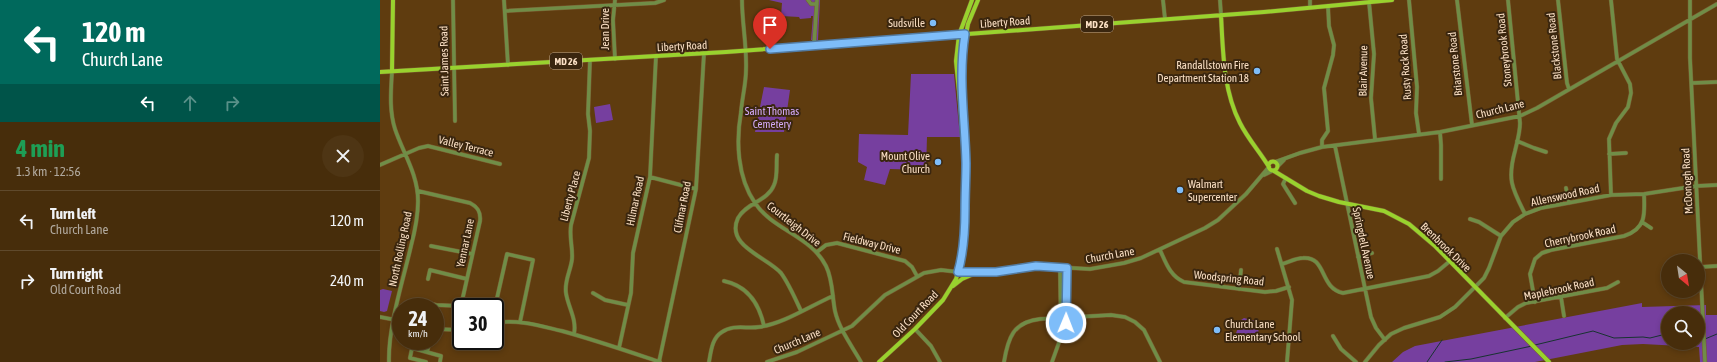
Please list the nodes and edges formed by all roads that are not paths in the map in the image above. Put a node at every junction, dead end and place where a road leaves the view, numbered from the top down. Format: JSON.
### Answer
{"nodes":[{"id":1,"x":393,"y":0,"type":"edge"},
{"id":2,"x":453,"y":0,"type":"edge"},
{"id":3,"x":504,"y":0,"type":"edge"},
{"id":4,"x":615,"y":0,"type":"edge"},
{"id":5,"x":664,"y":0,"type":"edge"},
{"id":6,"x":742,"y":0,"type":"edge"},
{"id":7,"x":808,"y":0,"type":"edge"},
{"id":8,"x":972,"y":0,"type":"edge"},
{"id":9,"x":978,"y":0,"type":"edge"},
{"id":10,"x":1163,"y":0,"type":"edge"},
{"id":11,"x":1220,"y":0,"type":"edge"},
{"id":12,"x":1310,"y":0,"type":"edge"},
{"id":13,"x":1392,"y":0,"type":"edge"},
{"id":14,"x":1409,"y":0,"type":"edge"},
{"id":15,"x":1457,"y":0,"type":"edge"},
{"id":16,"x":1508,"y":0,"type":"edge"},
{"id":17,"x":1558,"y":0,"type":"edge"},
{"id":18,"x":1610,"y":0,"type":"edge"},
{"id":19,"x":1690,"y":0,"type":"edge"},
{"id":20,"x":817,"y":2,"type":"edge"},
{"id":21,"x":1369,"y":2,"type":"junction"},
{"id":22,"x":1717,"y":4,"type":"edge"},
{"id":23,"x":614,"y":5,"type":"junction"},
{"id":24,"x":1328,"y":6,"type":"junction"},
{"id":25,"x":1310,"y":8,"type":"junction"},
{"id":26,"x":505,"y":11,"type":"junction"},
{"id":27,"x":1221,"y":15,"type":"junction"},
{"id":28,"x":1165,"y":19,"type":"junction"},
{"id":29,"x":1691,"y":19,"type":"junction"},
{"id":30,"x":965,"y":34,"type":"junction"},
{"id":31,"x":959,"y":35,"type":"junction"},
{"id":32,"x":814,"y":46,"type":"junction"},
{"id":33,"x":745,"y":50,"type":"junction"},
{"id":34,"x":704,"y":54,"type":"junction"},
{"id":35,"x":656,"y":56,"type":"junction"},
{"id":36,"x":615,"y":59,"type":"junction"},
{"id":37,"x":590,"y":60,"type":"junction"},
{"id":38,"x":1618,"y":61,"type":"junction"},
{"id":39,"x":508,"y":65,"type":"junction"},
{"id":40,"x":453,"y":68,"type":"junction"},
{"id":41,"x":392,"y":71,"type":"junction"},
{"id":42,"x":380,"y":72,"type":"edge"},
{"id":43,"x":1717,"y":82,"type":"edge"},
{"id":44,"x":1692,"y":84,"type":"junction"},
{"id":45,"x":1569,"y":89,"type":"junction"},
{"id":46,"x":962,"y":107,"type":"junction"},
{"id":47,"x":1520,"y":116,"type":"junction"},
{"id":48,"x":455,"y":121,"type":"dead end"},
{"id":49,"x":1472,"y":125,"type":"junction"},
{"id":50,"x":1440,"y":132,"type":"junction"},
{"id":51,"x":1419,"y":134,"type":"junction"},
{"id":52,"x":1375,"y":140,"type":"junction"},
{"id":53,"x":1517,"y":140,"type":"junction"},
{"id":54,"x":1335,"y":146,"type":"junction"},
{"id":55,"x":1322,"y":148,"type":"junction"},
{"id":56,"x":1546,"y":152,"type":"dead end"},
{"id":57,"x":1626,"y":153,"type":"dead end"},
{"id":58,"x":1609,"y":154,"type":"junction"},
{"id":59,"x":406,"y":155,"type":"junction"},
{"id":60,"x":777,"y":155,"type":"dead end"},
{"id":61,"x":500,"y":164,"type":"dead end"},
{"id":62,"x":380,"y":165,"type":"edge"},
{"id":63,"x":1273,"y":167,"type":"junction"},
{"id":64,"x":650,"y":177,"type":"junction"},
{"id":65,"x":1285,"y":177,"type":"junction"},
{"id":66,"x":1441,"y":179,"type":"dead end"},
{"id":67,"x":1717,"y":185,"type":"edge"},
{"id":68,"x":1696,"y":186,"type":"junction"},
{"id":69,"x":1566,"y":188,"type":"dead end"},
{"id":70,"x":696,"y":189,"type":"junction"},
{"id":71,"x":418,"y":191,"type":"junction"},
{"id":72,"x":1644,"y":194,"type":"junction"},
{"id":73,"x":1611,"y":195,"type":"junction"},
{"id":74,"x":755,"y":202,"type":"junction"},
{"id":75,"x":1295,"y":203,"type":"dead end"},
{"id":76,"x":1569,"y":203,"type":"junction"},
{"id":77,"x":1347,"y":204,"type":"junction"},
{"id":78,"x":1525,"y":214,"type":"junction"},
{"id":79,"x":1470,"y":219,"type":"dead end"},
{"id":80,"x":1642,"y":222,"type":"junction"},
{"id":81,"x":1651,"y":228,"type":"dead end"},
{"id":82,"x":1501,"y":236,"type":"junction"},
{"id":83,"x":431,"y":246,"type":"dead end"},
{"id":84,"x":1277,"y":249,"type":"dead end"},
{"id":85,"x":1160,"y":250,"type":"junction"},
{"id":86,"x":817,"y":252,"type":"junction"},
{"id":87,"x":1372,"y":253,"type":"dead end"},
{"id":88,"x":472,"y":254,"type":"junction"},
{"id":89,"x":1699,"y":254,"type":"edge"},
{"id":90,"x":1358,"y":257,"type":"junction"},
{"id":91,"x":1450,"y":261,"type":"junction"},
{"id":92,"x":1282,"y":264,"type":"junction"},
{"id":93,"x":1717,"y":266,"type":"edge"},
{"id":94,"x":1060,"y":267,"type":"junction"},
{"id":95,"x":1705,"y":267,"type":"edge"},
{"id":96,"x":1067,"y":268,"type":"junction"},
{"id":97,"x":1241,"y":270,"type":"dead end"},
{"id":98,"x":958,"y":272,"type":"junction"},
{"id":99,"x":976,"y":274,"type":"junction"},
{"id":100,"x":917,"y":276,"type":"junction"},
{"id":101,"x":428,"y":279,"type":"dead end"},
{"id":102,"x":467,"y":279,"type":"junction"},
{"id":103,"x":724,"y":281,"type":"dead end"},
{"id":104,"x":1618,"y":282,"type":"dead end"},
{"id":105,"x":952,"y":286,"type":"junction"},
{"id":106,"x":1289,"y":287,"type":"junction"},
{"id":107,"x":1476,"y":288,"type":"junction"},
{"id":108,"x":1239,"y":289,"type":"junction"},
{"id":109,"x":1364,"y":289,"type":"junction"},
{"id":110,"x":593,"y":293,"type":"dead end"},
{"id":111,"x":833,"y":296,"type":"junction"},
{"id":112,"x":1561,"y":296,"type":"junction"},
{"id":113,"x":399,"y":298,"type":"edge"},
{"id":114,"x":463,"y":298,"type":"edge"},
{"id":115,"x":497,"y":298,"type":"edge"},
{"id":116,"x":1702,"y":298,"type":"edge"},
{"id":117,"x":1535,"y":302,"type":"junction"},
{"id":118,"x":628,"y":305,"type":"junction"},
{"id":119,"x":801,"y":311,"type":"junction"},
{"id":120,"x":380,"y":316,"type":"edge"},
{"id":121,"x":1564,"y":316,"type":"dead end"},
{"id":122,"x":1067,"y":317,"type":"junction"},
{"id":123,"x":1061,"y":318,"type":"junction"},
{"id":124,"x":1506,"y":318,"type":"junction"},
{"id":125,"x":392,"y":319,"type":"edge"},
{"id":126,"x":520,"y":322,"type":"junction"},
{"id":127,"x":504,"y":323,"type":"edge"},
{"id":128,"x":764,"y":326,"type":"junction"},
{"id":129,"x":915,"y":329,"type":"junction"},
{"id":130,"x":843,"y":330,"type":"junction"},
{"id":131,"x":392,"y":332,"type":"edge"},
{"id":132,"x":574,"y":334,"type":"junction"},
{"id":133,"x":1333,"y":336,"type":"dead end"},
{"id":134,"x":1060,"y":340,"type":"junction"},
{"id":135,"x":1385,"y":340,"type":"junction"},
{"id":136,"x":619,"y":348,"type":"junction"},
{"id":137,"x":427,"y":352,"type":"joint"},
{"id":138,"x":388,"y":362,"type":"edge"},
{"id":139,"x":426,"y":362,"type":"edge"},
{"id":140,"x":440,"y":362,"type":"edge"},
{"id":141,"x":660,"y":362,"type":"edge"},
{"id":142,"x":709,"y":362,"type":"edge"},
{"id":143,"x":767,"y":362,"type":"edge"},
{"id":144,"x":861,"y":362,"type":"edge"},
{"id":145,"x":879,"y":362,"type":"edge"},
{"id":146,"x":940,"y":362,"type":"edge"},
{"id":147,"x":1004,"y":362,"type":"edge"},
{"id":148,"x":1052,"y":362,"type":"edge"},
{"id":149,"x":1160,"y":362,"type":"edge"},
{"id":150,"x":1287,"y":362,"type":"edge"},
{"id":151,"x":1356,"y":362,"type":"edge"},
{"id":152,"x":1365,"y":362,"type":"edge"},
{"id":153,"x":1549,"y":362,"type":"edge"},
{"id":154,"x":1705,"y":362,"type":"edge"}],
"edges":[{"from":1,"to":41,"type":"main road","name":"North Rolling Road"},
{"from":2,"to":40,"type":"street","name":"Saint James Road"},
{"from":3,"to":26,"type":"street"},
{"from":4,"to":23,"type":"street","name":"Jean Drive"},
{"from":5,"to":23,"type":"street"},
{"from":6,"to":33,"type":"street","name":"Courtleigh Drive"},
{"from":7,"to":20,"type":"street"},
{"from":8,"to":31,"type":"main road","name":"Old Court Road"},
{"from":9,"to":30,"type":"main road","name":"Old Court Road"},
{"from":10,"to":28,"type":"street"},
{"from":11,"to":27,"type":"street","name":"Brenbrook Drive"},
{"from":12,"to":25,"type":"street"},
{"from":13,"to":21,"type":"main road","name":"Liberty Road","number":"MD 26"},
{"from":14,"to":51,"type":"street","name":"Rusty Rock Road"},
{"from":15,"to":49,"type":"street","name":"Briarstone Road"},
{"from":16,"to":47,"type":"street","name":"Stoneybrook Road"},
{"from":17,"to":45,"type":"street","name":"Blackstone Road"},
{"from":18,"to":38,"type":"street"},
{"from":19,"to":29,"type":"street","name":"McDonogh Road"},
{"from":20,"to":32,"type":"street"},
{"from":21,"to":24,"type":"main road","name":"Liberty Road","number":"MD 26"},
{"from":21,"to":52,"type":"street","name":"Blair Avenue"},
{"from":22,"to":29,"type":"street","name":"Church Lane"},
{"from":23,"to":26,"type":"street"},
{"from":23,"to":36,"type":"street","name":"Jean Drive"},
{"from":24,"to":25,"type":"main road","name":"Liberty Road","number":"MD 26"},
{"from":24,"to":55,"type":"street"},
{"from":25,"to":27,"type":"main road","name":"Liberty Road","number":"MD 26"},
{"from":26,"to":39,"type":"street"},
{"from":27,"to":28,"type":"main road","name":"Liberty Road","number":"MD 26"},
{"from":27,"to":63,"type":"main road","name":"Brenbrook Drive"},
{"from":28,"to":30,"type":"main road","name":"Liberty Road","number":"MD 26"},
{"from":29,"to":38,"type":"street","name":"Church Lane"},
{"from":29,"to":44,"type":"street","name":"McDonogh Road"},
{"from":30,"to":31,"type":"main road","name":"Liberty Road","number":"MD 26"},
{"from":30,"to":46,"type":"main road","name":"Old Court Road"},
{"from":31,"to":32,"type":"main road","name":"Liberty Road","number":"MD 26"},
{"from":31,"to":46,"type":"main road","name":"Old Court Road"},
{"from":32,"to":33,"type":"main road","name":"Liberty Road","number":"MD 26"},
{"from":33,"to":34,"type":"main road","name":"Liberty Road","number":"MD 26"},
{"from":33,"to":74,"type":"street","name":"Courtleigh Drive"},
{"from":34,"to":35,"type":"main road","name":"Liberty Road","number":"MD 26"},
{"from":34,"to":70,"type":"street","name":"Clifmar Road"},
{"from":35,"to":36,"type":"main road","name":"Liberty Road","number":"MD 26"},
{"from":35,"to":64,"type":"street","name":"Hilmar Road"},
{"from":36,"to":37,"type":"main road","name":"Liberty Road","number":"MD 26"},
{"from":37,"to":39,"type":"main road","name":"Liberty Road","number":"MD 26"},
{"from":37,"to":132,"type":"street","name":"Liberty Place"},
{"from":38,"to":45,"type":"street","name":"Church Lane"},
{"from":38,"to":58,"type":"street"},
{"from":39,"to":40,"type":"main road","name":"Liberty Road","number":"MD 26"},
{"from":40,"to":41,"type":"main road","name":"Liberty Road","number":"MD 26"},
{"from":40,"to":48,"type":"street","name":"Saint James Road"},
{"from":41,"to":42,"type":"main road","name":"Liberty Road","number":"MD 26"},
{"from":41,"to":59,"type":"street","name":"North Rolling Road"},
{"from":43,"to":44,"type":"street"},
{"from":44,"to":68,"type":"street","name":"McDonogh Road"},
{"from":45,"to":47,"type":"street","name":"Church Lane"},
{"from":46,"to":98,"type":"main road","name":"Old Court Road"},
{"from":47,"to":49,"type":"street","name":"Church Lane"},
{"from":47,"to":53,"type":"street","name":"Stoneybrook Road"},
{"from":49,"to":50,"type":"street","name":"Church Lane"},
{"from":50,"to":51,"type":"street","name":"Church Lane"},
{"from":50,"to":66,"type":"street"},
{"from":51,"to":52,"type":"street","name":"Church Lane"},
{"from":52,"to":54,"type":"street","name":"Church Lane"},
{"from":53,"to":56,"type":"street"},
{"from":53,"to":78,"type":"street","name":"Stoneybrook Road"},
{"from":54,"to":55,"type":"street","name":"Church Lane"},
{"from":54,"to":77,"type":"street","name":"Springdell Avenue"},
{"from":55,"to":63,"type":"street","name":"Church Lane"},
{"from":57,"to":58,"type":"street"},
{"from":58,"to":73,"type":"street"},
{"from":59,"to":61,"type":"street","name":"Valley Terrace"},
{"from":59,"to":62,"type":"street","name":"Valley Terrace"},
{"from":59,"to":71,"type":"street","name":"North Rolling Road"},
{"from":60,"to":74,"type":"street"},
{"from":63,"to":65,"type":"main road","name":"Brenbrook Drive"},
{"from":63,"to":85,"type":"street","name":"Church Lane"},
{"from":64,"to":70,"type":"street"},
{"from":64,"to":118,"type":"street","name":"Hilmar Road"},
{"from":65,"to":75,"type":"street"},
{"from":65,"to":77,"type":"main road","name":"Brenbrook Drive"},
{"from":67,"to":68,"type":"street","name":"Allenswood Road"},
{"from":68,"to":72,"type":"street","name":"Allenswood Road"},
{"from":68,"to":89,"type":"street","name":"McDonogh Road"},
{"from":69,"to":76,"type":"street"},
{"from":70,"to":141,"type":"street","name":"Clifmar Road"},
{"from":71,"to":88,"type":"street","name":"Yennar Lane"},
{"from":71,"to":113,"type":"street","name":"North Rolling Road"},
{"from":72,"to":73,"type":"street","name":"Allenswood Road"},
{"from":72,"to":80,"type":"street"},
{"from":73,"to":76,"type":"street","name":"Allenswood Road"},
{"from":74,"to":86,"type":"street","name":"Courtleigh Drive"},
{"from":74,"to":119,"type":"street"},
{"from":76,"to":78,"type":"street","name":"Allenswood Road"},
{"from":77,"to":90,"type":"street","name":"Springdell Avenue"},
{"from":77,"to":91,"type":"main road","name":"Brenbrook Drive"},
{"from":78,"to":82,"type":"street","name":"Allenswood Road"},
{"from":79,"to":82,"type":"street"},
{"from":80,"to":81,"type":"street"},
{"from":80,"to":117,"type":"street","name":"Cherrybrook Road"},
{"from":82,"to":107,"type":"street","name":"Allenswood Road"},
{"from":83,"to":88,"type":"street"},
{"from":84,"to":92,"type":"street"},
{"from":85,"to":96,"type":"street","name":"Church Lane"},
{"from":85,"to":108,"type":"street","name":"Woodspring Road"},
{"from":86,"to":100,"type":"street","name":"Fieldway Drive"},
{"from":86,"to":111,"type":"street","name":"Courtleigh Drive"},
{"from":87,"to":90,"type":"street"},
{"from":88,"to":102,"type":"street","name":"Yennar Lane"},
{"from":90,"to":109,"type":"street","name":"Springdell Avenue"},
{"from":91,"to":107,"type":"main road","name":"Brenbrook Drive"},
{"from":91,"to":109,"type":"street"},
{"from":92,"to":106,"type":"street"},
{"from":92,"to":109,"type":"street"},
{"from":93,"to":95,"type":"street"},
{"from":94,"to":96,"type":"street","name":"Church Lane"},
{"from":94,"to":99,"type":"street","name":"Church Lane"},
{"from":94,"to":123,"type":"street"},
{"from":96,"to":122,"type":"street"},
{"from":97,"to":108,"type":"street"},
{"from":98,"to":99,"type":"street","name":"Church Lane"},
{"from":98,"to":100,"type":"street","name":"Church Lane"},
{"from":98,"to":105,"type":"main road","name":"Old Court Road"},
{"from":99,"to":105,"type":"main road"},
{"from":100,"to":130,"type":"street","name":"Church Lane"},
{"from":101,"to":102,"type":"street"},
{"from":102,"to":114,"type":"street","name":"Yennar Lane"},
{"from":103,"to":128,"type":"street"},
{"from":104,"to":112,"type":"street","name":"Maplebrook Road"},
{"from":105,"to":129,"type":"main road","name":"Old Court Road"},
{"from":106,"to":108,"type":"street","name":"Woodspring Road"},
{"from":106,"to":150,"type":"street"},
{"from":107,"to":124,"type":"main road","name":"Brenbrook Drive"},
{"from":107,"to":135,"type":"street","name":"Allenswood Road"},
{"from":109,"to":135,"type":"street","name":"Springdell Avenue"},
{"from":110,"to":118,"type":"street"},
{"from":111,"to":119,"type":"street"},
{"from":111,"to":130,"type":"street","name":"Courtleigh Drive"},
{"from":112,"to":117,"type":"street","name":"Maplebrook Road"},
{"from":112,"to":121,"type":"street"},
{"from":115,"to":126,"type":"street"},
{"from":116,"to":154,"type":"street","name":"McDonogh Road"},
{"from":117,"to":124,"type":"street","name":"Maplebrook Road"},
{"from":118,"to":136,"type":"street","name":"Hilmar Road"},
{"from":119,"to":128,"type":"street"},
{"from":120,"to":125,"type":"street"},
{"from":122,"to":123,"type":"street"},
{"from":122,"to":134,"type":"street"},
{"from":122,"to":149,"type":"street"},
{"from":123,"to":134,"type":"street"},
{"from":123,"to":147,"type":"street"},
{"from":124,"to":153,"type":"main road","name":"Brenbrook Drive"},
{"from":126,"to":127,"type":"street"},
{"from":126,"to":132,"type":"street"},
{"from":128,"to":142,"type":"street"},
{"from":129,"to":145,"type":"main road","name":"Old Court Road"},
{"from":129,"to":146,"type":"street"},
{"from":130,"to":143,"type":"street","name":"Church Lane"},
{"from":130,"to":144,"type":"street","name":"Courtleigh Drive"},
{"from":131,"to":138,"type":"street","name":"North Rolling Road"},
{"from":132,"to":136,"type":"street"},
{"from":133,"to":151,"type":"street"},
{"from":134,"to":148,"type":"street"},
{"from":135,"to":152,"type":"street","name":"Allenswood Road"},
{"from":136,"to":141,"type":"street"},
{"from":137,"to":139,"type":"street"},
{"from":137,"to":140,"type":"street"}]}
